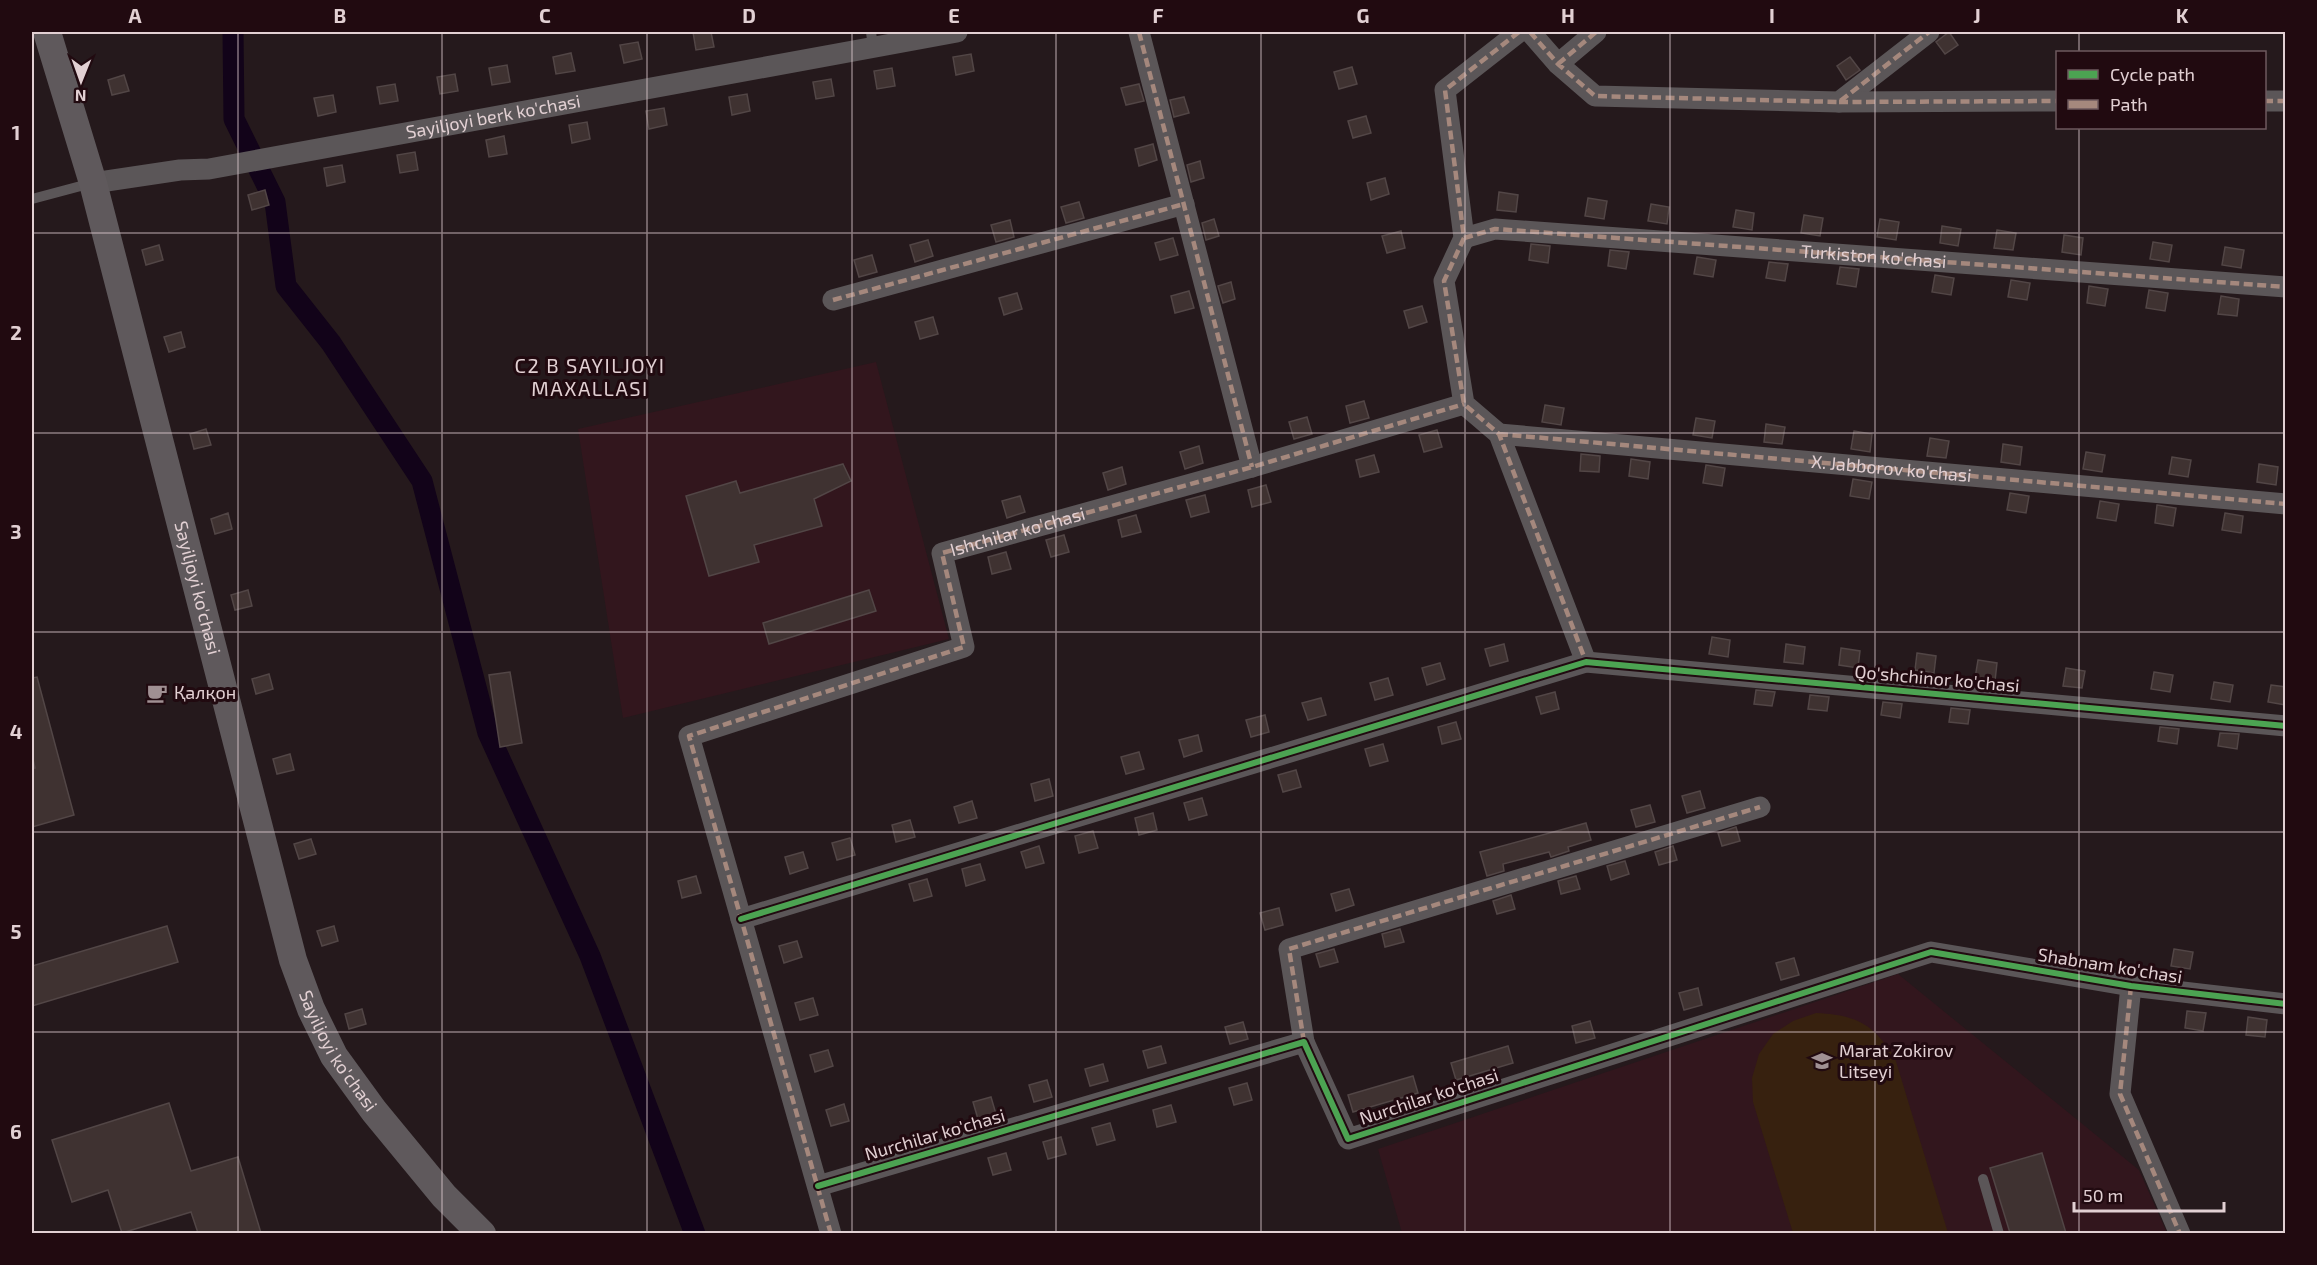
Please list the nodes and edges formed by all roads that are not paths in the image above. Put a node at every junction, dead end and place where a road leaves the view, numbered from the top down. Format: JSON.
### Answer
{"nodes":[{"id":1,"x":47,"y":32,"type":"edge"},
{"id":2,"x":957,"y":32,"type":"edge"},
{"id":3,"x":1139,"y":32,"type":"edge"},
{"id":4,"x":1519,"y":32,"type":"edge"},
{"id":5,"x":1530,"y":32,"type":"edge"},
{"id":6,"x":1596,"y":32,"type":"edge"},
{"id":7,"x":1929,"y":32,"type":"edge"},
{"id":8,"x":872,"y":39,"type":"edge"},
{"id":9,"x":1558,"y":64,"type":"junction"},
{"id":10,"x":2286,"y":100,"type":"edge"},
{"id":11,"x":2056,"y":101,"type":"edge"},
{"id":12,"x":2266,"y":101,"type":"edge"},
{"id":13,"x":1839,"y":102,"type":"junction"},
{"id":14,"x":93,"y":183,"type":"junction"},
{"id":15,"x":32,"y":199,"type":"edge"},
{"id":16,"x":1184,"y":204,"type":"junction"},
{"id":17,"x":1464,"y":238,"type":"junction"},
{"id":18,"x":2286,"y":286,"type":"edge"},
{"id":19,"x":833,"y":300,"type":"dead end"},
{"id":20,"x":1464,"y":404,"type":"junction"},
{"id":21,"x":1499,"y":434,"type":"junction"},
{"id":22,"x":1252,"y":467,"type":"junction"},
{"id":23,"x":2286,"y":504,"type":"edge"},
{"id":24,"x":1586,"y":662,"type":"junction"},
{"id":25,"x":2286,"y":726,"type":"edge"},
{"id":26,"x":1760,"y":807,"type":"dead end"},
{"id":27,"x":741,"y":919,"type":"junction"},
{"id":28,"x":1931,"y":952,"type":"joint"},
{"id":29,"x":2131,"y":986,"type":"junction"},
{"id":30,"x":2286,"y":1004,"type":"edge"},
{"id":31,"x":1304,"y":1042,"type":"junction"},
{"id":32,"x":1983,"y":1179,"type":"dead end"},
{"id":33,"x":818,"y":1186,"type":"junction"},
{"id":34,"x":482,"y":1233,"type":"edge"},
{"id":35,"x":831,"y":1233,"type":"edge"},
{"id":36,"x":1999,"y":1233,"type":"edge"},
{"id":37,"x":2180,"y":1233,"type":"edge"}],
"edges":[{"from":1,"to":14,"type":"main road","name":"Sayiljoyi ko'chasi"},
{"from":2,"to":8,"type":"street","name":"Sayiljoyi berk ko'chasi"},
{"from":3,"to":16,"type":"street"},
{"from":4,"to":17,"type":"street"},
{"from":5,"to":9,"type":"street"},
{"from":6,"to":9,"type":"street"},
{"from":7,"to":13,"type":"street"},
{"from":8,"to":14,"type":"street","name":"Sayiljoyi berk ko'chasi"},
{"from":9,"to":13,"type":"street"},
{"from":10,"to":12,"type":"street"},
{"from":11,"to":13,"type":"street"},
{"from":14,"to":15,"type":"lane","name":"Sayiljoyi berk ko'chasi"},
{"from":14,"to":34,"type":"main road","name":"Sayiljoyi ko'chasi"},
{"from":16,"to":19,"type":"street"},
{"from":16,"to":22,"type":"street"},
{"from":17,"to":18,"type":"street","name":"Turkiston ko'chasi"},
{"from":17,"to":20,"type":"street"},
{"from":20,"to":21,"type":"street"},
{"from":20,"to":22,"type":"street","name":"Ishchilar ko'chasi"},
{"from":21,"to":23,"type":"street","name":"X. Jabborov ko'chasi"},
{"from":21,"to":24,"type":"street"},
{"from":22,"to":27,"type":"street","name":"Ishchilar ko'chasi"},
{"from":24,"to":25,"type":"street","name":"Qo'shchinor ko'chasi"},
{"from":24,"to":27,"type":"street"},
{"from":26,"to":31,"type":"street","name":"Nurchilar ko'chasi"},
{"from":27,"to":33,"type":"street"},
{"from":28,"to":29,"type":"street","name":"Shabnam ko'chasi"},
{"from":28,"to":31,"type":"street","name":"Nurchilar ko'chasi"},
{"from":29,"to":30,"type":"street","name":"Shabnam ko'chasi"},
{"from":29,"to":37,"type":"street"},
{"from":31,"to":33,"type":"street","name":"Nurchilar ko'chasi"},
{"from":32,"to":36,"type":"lane"},
{"from":33,"to":35,"type":"street"}]}
